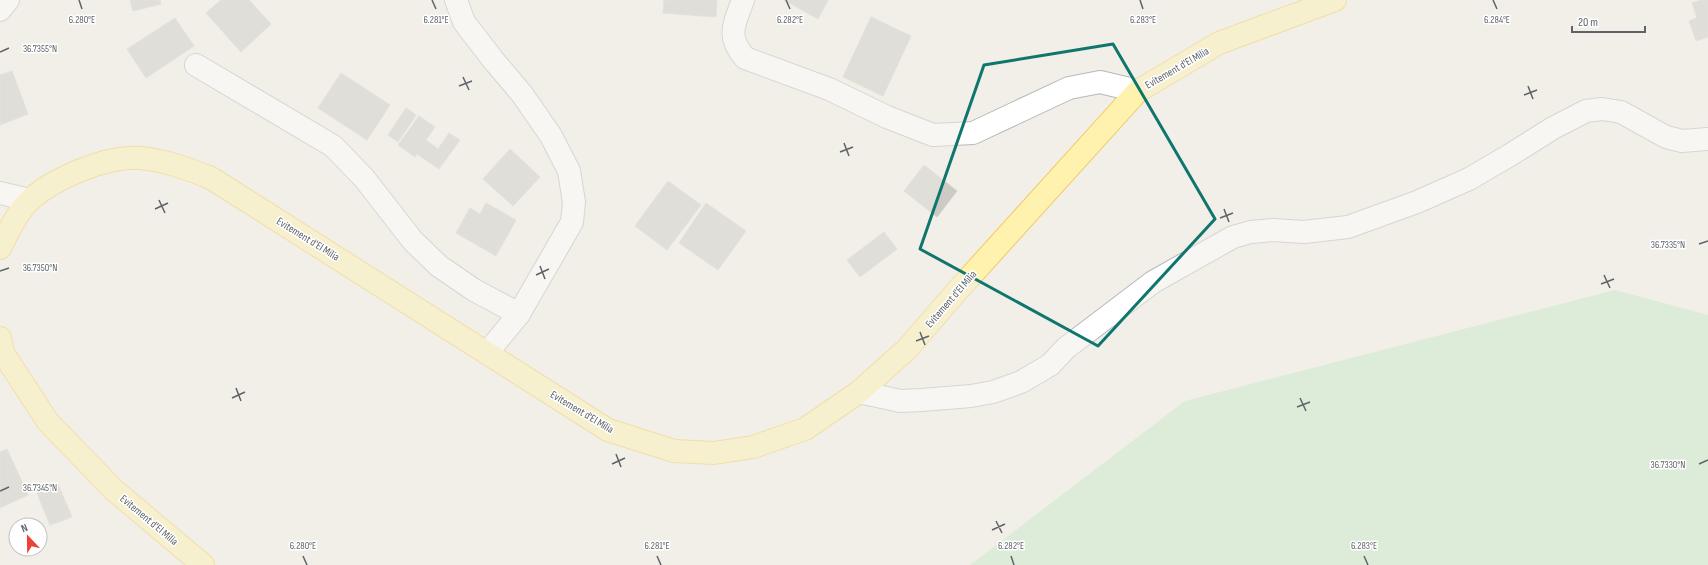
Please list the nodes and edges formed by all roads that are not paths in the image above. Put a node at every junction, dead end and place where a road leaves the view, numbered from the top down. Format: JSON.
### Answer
{"nodes":[{"id":1,"x":8,"y":0,"type":"edge"},
{"id":2,"x":456,"y":0,"type":"edge"},
{"id":3,"x":743,"y":0,"type":"edge"},
{"id":4,"x":1335,"y":0,"type":"edge"},
{"id":5,"x":0,"y":10,"type":"edge"},
{"id":6,"x":196,"y":65,"type":"dead end"},
{"id":7,"x":1138,"y":91,"type":"junction"},
{"id":8,"x":1708,"y":139,"type":"edge"},
{"id":9,"x":0,"y":192,"type":"edge"},
{"id":10,"x":30,"y":200,"type":"junction"},
{"id":11,"x":0,"y":248,"type":"edge"},
{"id":12,"x":519,"y":314,"type":"junction"},
{"id":13,"x":0,"y":338,"type":"edge"},
{"id":14,"x":487,"y":353,"type":"junction"},
{"id":15,"x":860,"y":392,"type":"junction"},
{"id":16,"x":203,"y":565,"type":"edge"}],
"edges":[{"from":1,"to":5,"type":"street"},
{"from":2,"to":12,"type":"street"},
{"from":3,"to":7,"type":"street"},
{"from":4,"to":7,"type":"main road","name":"Evitement d'El Milia"},
{"from":6,"to":12,"type":"street"},
{"from":7,"to":15,"type":"main road","name":"Evitement d'El Milia"},
{"from":8,"to":15,"type":"street"},
{"from":9,"to":10,"type":"street"},
{"from":10,"to":11,"type":"main road","name":"Evitement d'El Milia"},
{"from":10,"to":14,"type":"main road","name":"Evitement d'El Milia"},
{"from":12,"to":14,"type":"street"},
{"from":13,"to":16,"type":"main road","name":"Evitement d'El Milia"},
{"from":14,"to":15,"type":"main road","name":"Evitement d'El Milia"}]}
